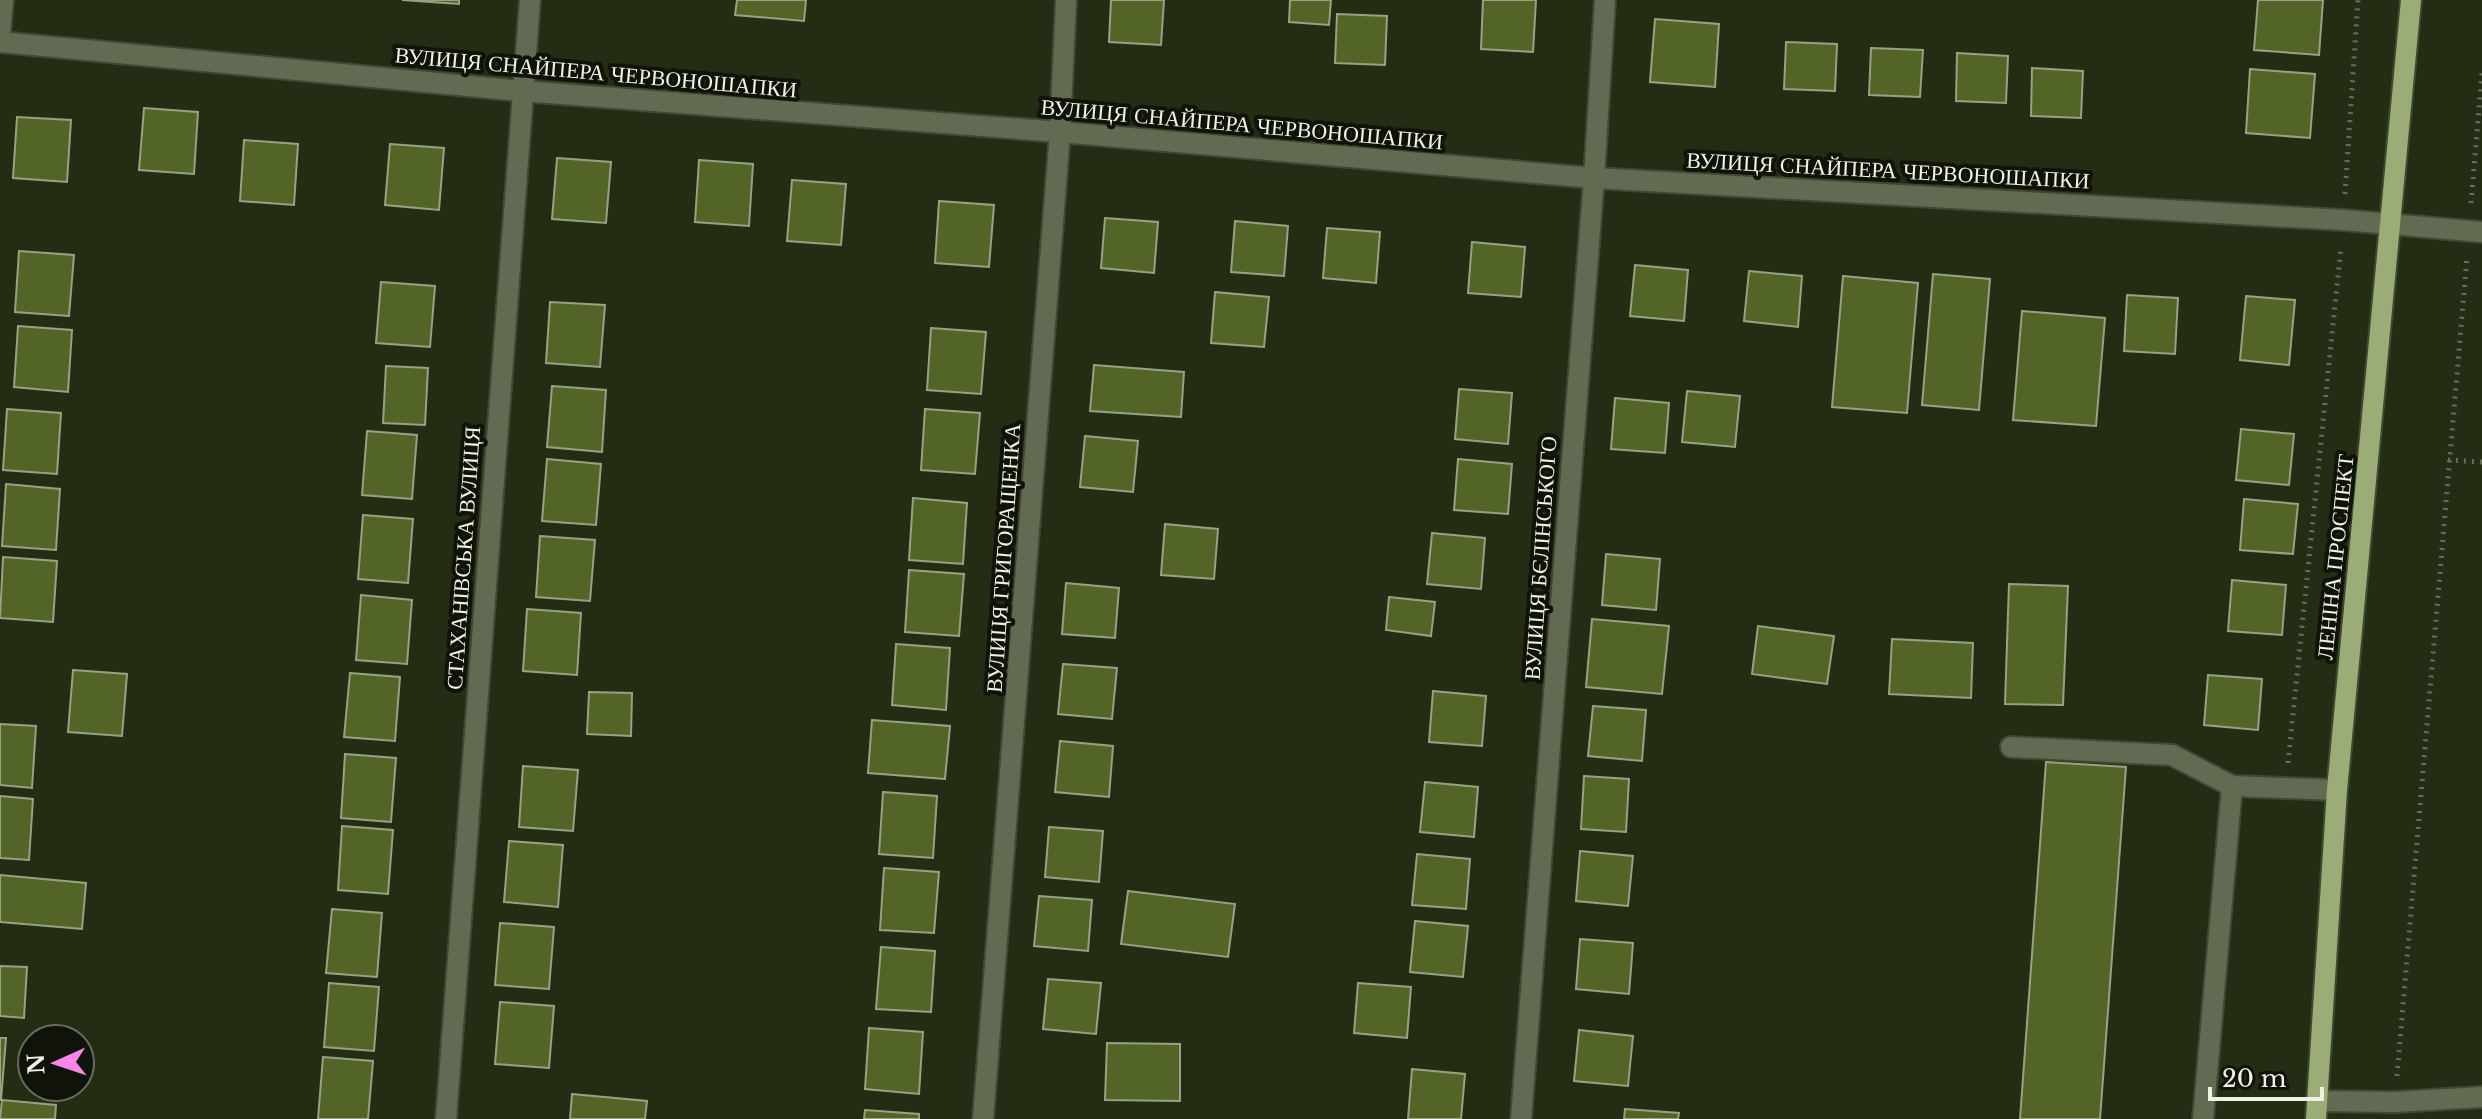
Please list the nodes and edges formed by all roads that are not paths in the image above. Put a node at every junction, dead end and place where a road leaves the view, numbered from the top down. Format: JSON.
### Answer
{"nodes":[{"id":1,"x":3,"y":0,"type":"edge"},
{"id":2,"x":530,"y":0,"type":"edge"},
{"id":3,"x":1066,"y":0,"type":"edge"},
{"id":4,"x":1605,"y":0,"type":"edge"},
{"id":5,"x":2411,"y":0,"type":"edge"},
{"id":6,"x":0,"y":33,"type":"edge"},
{"id":7,"x":0,"y":42,"type":"edge"},
{"id":8,"x":522,"y":91,"type":"junction"},
{"id":9,"x":1060,"y":132,"type":"junction"},
{"id":10,"x":1594,"y":178,"type":"junction"},
{"id":11,"x":2391,"y":224,"type":"junction"},
{"id":12,"x":2476,"y":231,"type":"edge"},
{"id":13,"x":2011,"y":747,"type":"dead end"},
{"id":14,"x":2232,"y":786,"type":"junction"},
{"id":15,"x":2337,"y":790,"type":"junction"},
{"id":16,"x":2482,"y":1097,"type":"edge"},
{"id":17,"x":2316,"y":1110,"type":"edge"},
{"id":18,"x":446,"y":1119,"type":"edge"},
{"id":19,"x":983,"y":1119,"type":"edge"},
{"id":20,"x":1521,"y":1119,"type":"edge"},
{"id":21,"x":2203,"y":1119,"type":"edge"}],
"edges":[{"from":1,"to":6,"type":"street"},
{"from":2,"to":8,"type":"street","name":"СТАХАНІВСЬКА ВУЛИЦЯ"},
{"from":3,"to":9,"type":"street","name":"ВУЛИЦЯ ГРИГОРАЩЕНКА"},
{"from":4,"to":10,"type":"street","name":"ВУЛИЦЯ БЄЛІНСЬКОГО"},
{"from":5,"to":11,"type":"main road","name":"ЛЕНІНА ПРОСПЕКТ"},
{"from":7,"to":8,"type":"street","name":"ВУЛИЦЯ СНАЙПЕРА ЧЕРВОНОШАПКИ"},
{"from":8,"to":9,"type":"street","name":"ВУЛИЦЯ СНАЙПЕРА ЧЕРВОНОШАПКИ"},
{"from":8,"to":18,"type":"street","name":"СТАХАНІВСЬКА ВУЛИЦЯ"},
{"from":9,"to":10,"type":"street","name":"ВУЛИЦЯ СНАЙПЕРА ЧЕРВОНОШАПКИ"},
{"from":9,"to":19,"type":"street","name":"ВУЛИЦЯ ГРИГОРАЩЕНКА"},
{"from":10,"to":11,"type":"street","name":"ВУЛИЦЯ СНАЙПЕРА ЧЕРВОНОШАПКИ"},
{"from":10,"to":20,"type":"street","name":"ВУЛИЦЯ БЄЛІНСЬКОГО"},
{"from":11,"to":12,"type":"street","name":"ВУЛИЦЯ СНАЙПЕРА ЧЕРВОНОШАПКИ"},
{"from":11,"to":15,"type":"main road","name":"ЛЕНІНА ПРОСПЕКТ"},
{"from":13,"to":14,"type":"street"},
{"from":14,"to":15,"type":"street"},
{"from":14,"to":21,"type":"street"},
{"from":15,"to":17,"type":"main road","name":"ЛЕНІНА ПРОСПЕКТ"},
{"from":16,"to":17,"type":"street"}]}
